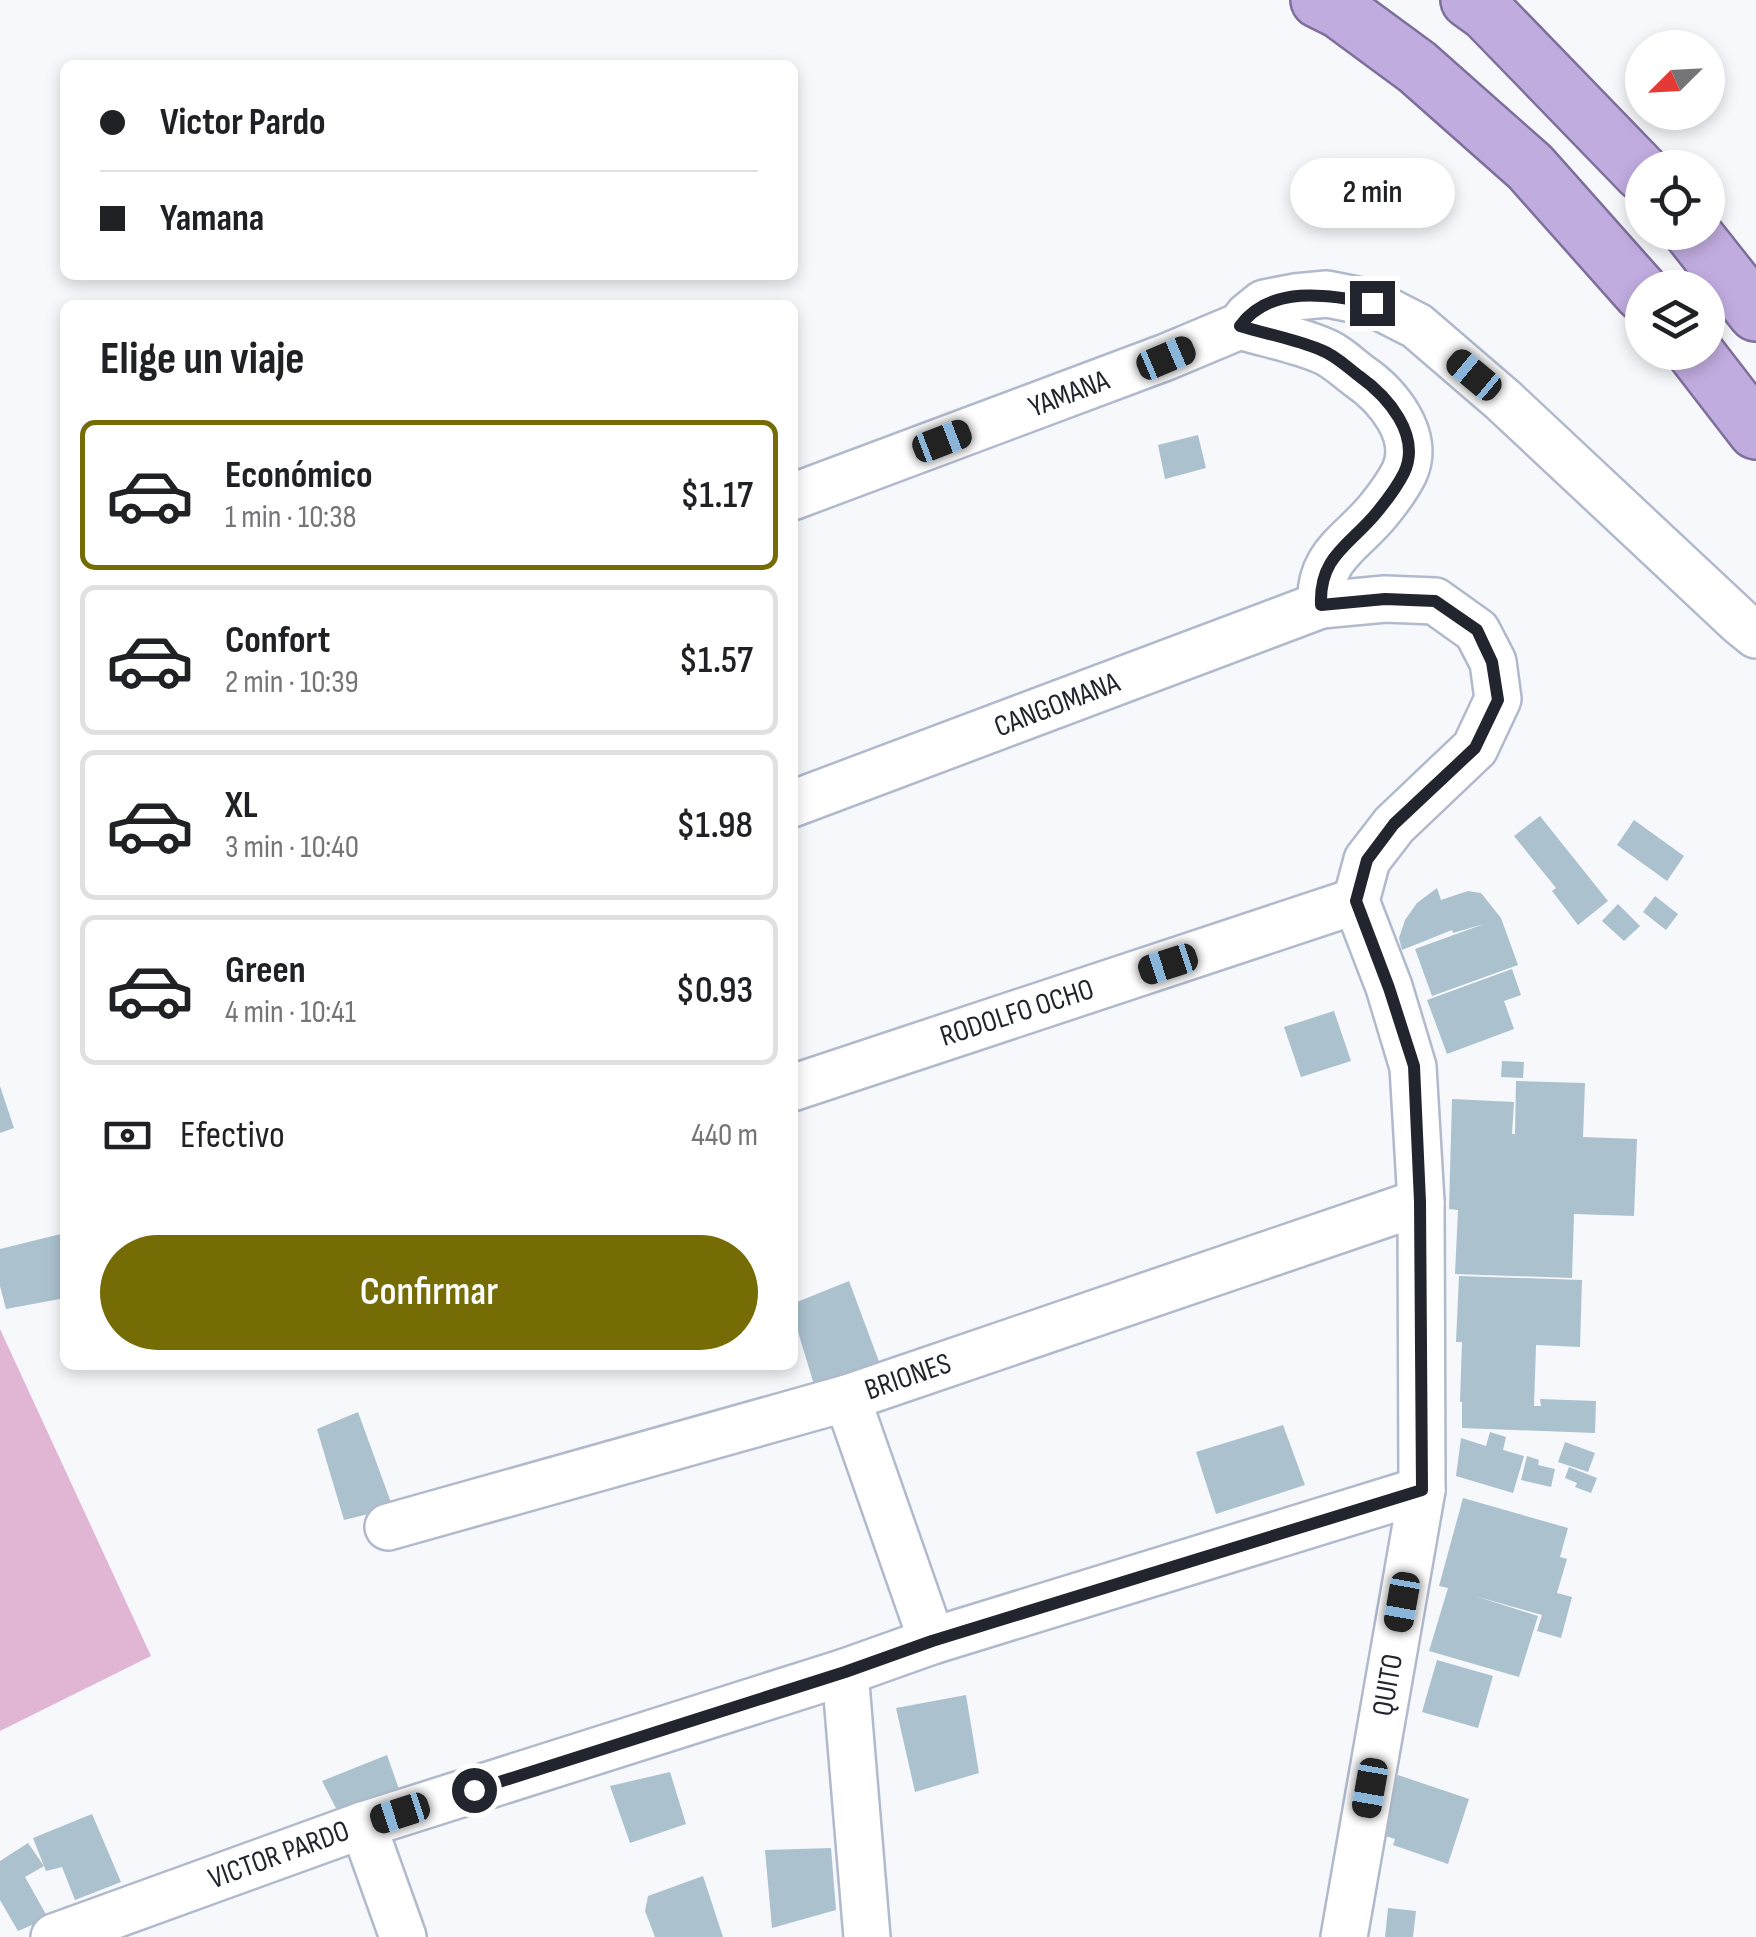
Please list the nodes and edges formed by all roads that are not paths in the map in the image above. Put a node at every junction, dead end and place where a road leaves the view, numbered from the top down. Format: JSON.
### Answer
{"nodes":[{"id":1,"x":1320,"y":0,"type":"edge"},
{"id":2,"x":1469,"y":0,"type":"edge"},
{"id":3,"x":1625,"y":156,"type":"edge"},
{"id":4,"x":1706,"y":250,"type":"edge"},
{"id":5,"x":1625,"y":274,"type":"edge"},
{"id":6,"x":1756,"y":314,"type":"edge"},
{"id":7,"x":1240,"y":326,"type":"junction"},
{"id":8,"x":1709,"y":370,"type":"edge"},
{"id":9,"x":1756,"y":431,"type":"edge"},
{"id":10,"x":798,"y":495,"type":"edge"},
{"id":11,"x":1321,"y":605,"type":"junction"},
{"id":12,"x":1756,"y":635,"type":"edge"},
{"id":13,"x":798,"y":802,"type":"edge"},
{"id":14,"x":1356,"y":901,"type":"junction"},
{"id":15,"x":798,"y":1086,"type":"edge"},
{"id":16,"x":1420,"y":1202,"type":"junction"},
{"id":17,"x":847,"y":1398,"type":"junction"},
{"id":18,"x":1422,"y":1490,"type":"junction"},
{"id":19,"x":388,"y":1527,"type":"dead end"},
{"id":20,"x":932,"y":1641,"type":"junction"},
{"id":21,"x":845,"y":1672,"type":"junction"},
{"id":22,"x":363,"y":1825,"type":"junction"},
{"id":23,"x":54,"y":1937,"type":"edge"},
{"id":24,"x":403,"y":1937,"type":"edge"},
{"id":25,"x":867,"y":1937,"type":"edge"},
{"id":26,"x":1344,"y":1937,"type":"edge"}],
"edges":[{"from":1,"to":5,"type":"highway"},
{"from":2,"to":3,"type":"highway"},
{"from":4,"to":6,"type":"highway"},
{"from":7,"to":10,"type":"street","name":"YAMANA"},
{"from":7,"to":11,"type":"street"},
{"from":7,"to":12,"type":"street","name":"YAMANA"},
{"from":8,"to":9,"type":"highway"},
{"from":11,"to":13,"type":"street","name":"CANGOMANA"},
{"from":11,"to":14,"type":"street"},
{"from":14,"to":15,"type":"street","name":"RODOLFO OCHO"},
{"from":14,"to":16,"type":"street","name":"QUITO"},
{"from":16,"to":17,"type":"street","name":"BRIONES"},
{"from":16,"to":18,"type":"street","name":"QUITO"},
{"from":17,"to":19,"type":"street","name":"BRIONES"},
{"from":17,"to":20,"type":"street"},
{"from":18,"to":20,"type":"street","name":"VICTOR PARDO"},
{"from":18,"to":26,"type":"street","name":"QUITO"},
{"from":20,"to":21,"type":"street","name":"VICTOR PARDO"},
{"from":21,"to":22,"type":"street","name":"VICTOR PARDO"},
{"from":21,"to":25,"type":"street"},
{"from":22,"to":23,"type":"street","name":"VICTOR PARDO"},
{"from":22,"to":24,"type":"street"}]}
